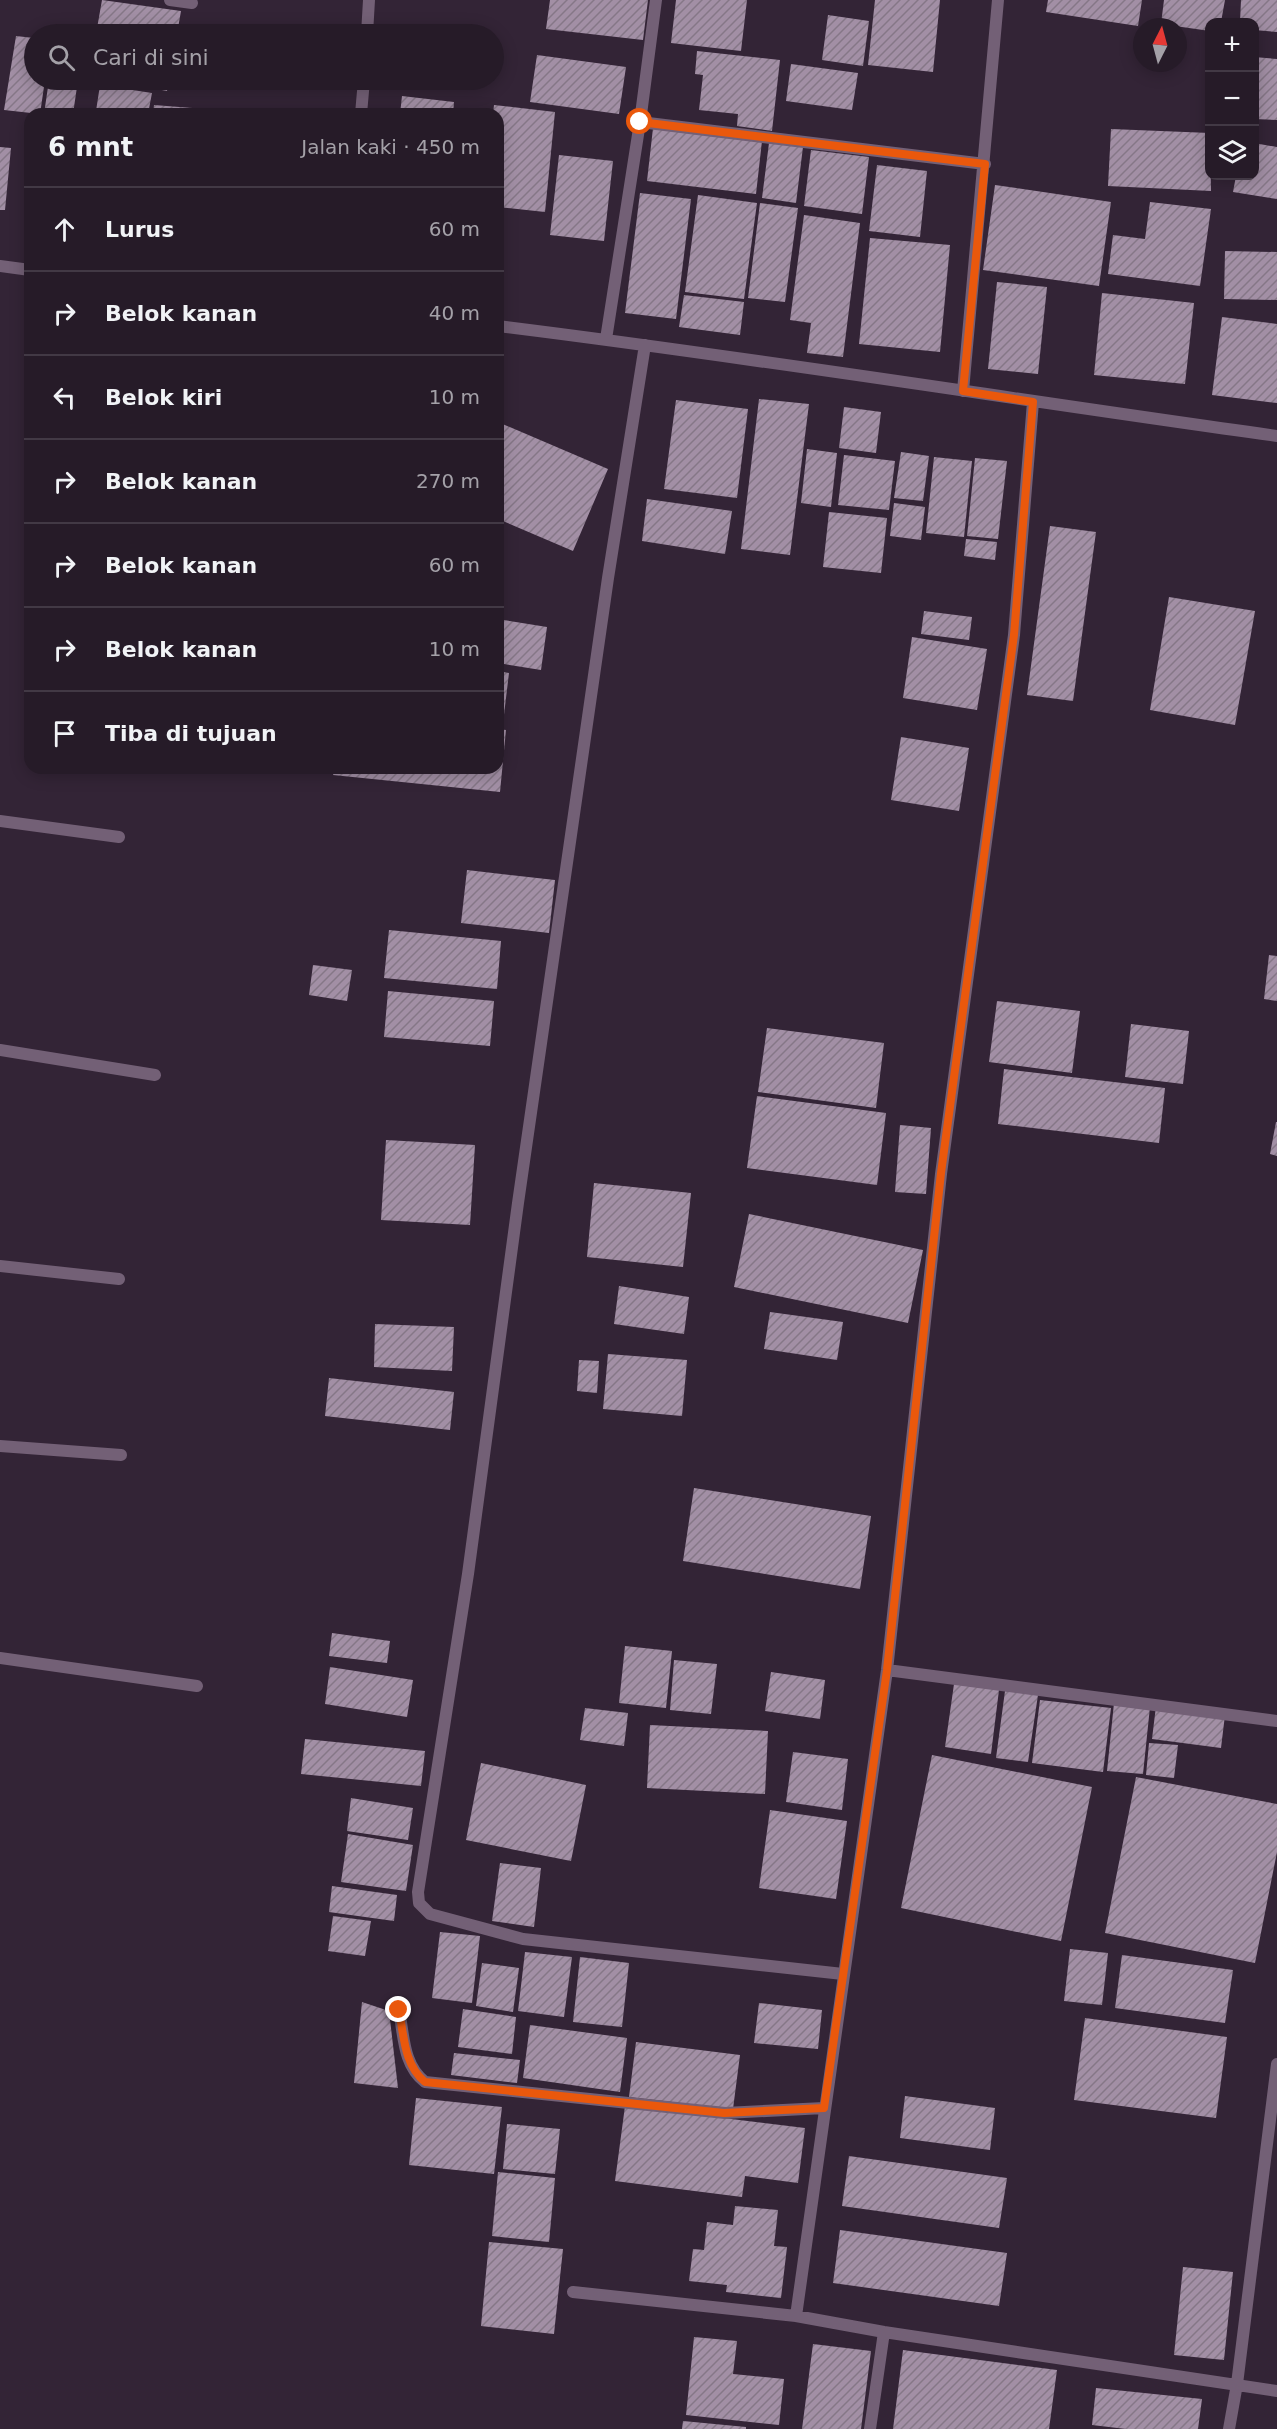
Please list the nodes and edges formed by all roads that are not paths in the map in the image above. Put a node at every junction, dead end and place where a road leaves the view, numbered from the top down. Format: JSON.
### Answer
{"nodes":[{"id":1,"x":170,"y":0,"type":"edge"},
{"id":2,"x":369,"y":0,"type":"edge"},
{"id":3,"x":656,"y":0,"type":"edge"},
{"id":4,"x":998,"y":0,"type":"edge"},
{"id":5,"x":192,"y":3,"type":"dead end"},
{"id":6,"x":368,"y":24,"type":"edge"},
{"id":7,"x":363,"y":90,"type":"edge"},
{"id":8,"x":362,"y":108,"type":"edge"},
{"id":9,"x":640,"y":122,"type":"junction"},
{"id":10,"x":985,"y":164,"type":"junction"},
{"id":11,"x":0,"y":266,"type":"edge"},
{"id":12,"x":24,"y":269,"type":"edge"},
{"id":13,"x":504,"y":327,"type":"edge"},
{"id":14,"x":606,"y":339,"type":"junction"},
{"id":15,"x":645,"y":345,"type":"junction"},
{"id":16,"x":963,"y":391,"type":"junction"},
{"id":17,"x":1033,"y":402,"type":"junction"},
{"id":18,"x":1277,"y":435,"type":"edge"},
{"id":19,"x":0,"y":821,"type":"edge"},
{"id":20,"x":119,"y":837,"type":"dead end"},
{"id":21,"x":0,"y":1050,"type":"edge"},
{"id":22,"x":155,"y":1075,"type":"dead end"},
{"id":23,"x":0,"y":1266,"type":"edge"},
{"id":24,"x":119,"y":1279,"type":"dead end"},
{"id":25,"x":0,"y":1446,"type":"edge"},
{"id":26,"x":121,"y":1455,"type":"dead end"},
{"id":27,"x":0,"y":1658,"type":"edge"},
{"id":28,"x":887,"y":1670,"type":"junction"},
{"id":29,"x":197,"y":1686,"type":"dead end"},
{"id":30,"x":1277,"y":1721,"type":"edge"},
{"id":31,"x":843,"y":1974,"type":"junction"},
{"id":32,"x":399,"y":2010,"type":"dead end"},
{"id":33,"x":1277,"y":2064,"type":"edge"},
{"id":34,"x":824,"y":2108,"type":"junction"},
{"id":35,"x":573,"y":2292,"type":"dead end"},
{"id":36,"x":796,"y":2316,"type":"junction"},
{"id":37,"x":884,"y":2332,"type":"junction"},
{"id":38,"x":1237,"y":2384,"type":"junction"},
{"id":39,"x":1277,"y":2391,"type":"edge"},
{"id":40,"x":870,"y":2429,"type":"edge"},
{"id":41,"x":1229,"y":2429,"type":"edge"}],
"edges":[{"from":1,"to":5,"type":"street"},
{"from":2,"to":6,"type":"street"},
{"from":3,"to":9,"type":"street"},
{"from":4,"to":10,"type":"street"},
{"from":7,"to":8,"type":"street"},
{"from":9,"to":10,"type":"street"},
{"from":9,"to":14,"type":"street"},
{"from":10,"to":16,"type":"street"},
{"from":11,"to":12,"type":"street"},
{"from":13,"to":14,"type":"street"},
{"from":14,"to":15,"type":"street"},
{"from":15,"to":16,"type":"street"},
{"from":15,"to":31,"type":"street"},
{"from":16,"to":17,"type":"street"},
{"from":17,"to":18,"type":"street"},
{"from":17,"to":28,"type":"street"},
{"from":19,"to":20,"type":"street"},
{"from":21,"to":22,"type":"street"},
{"from":23,"to":24,"type":"street"},
{"from":25,"to":26,"type":"street"},
{"from":27,"to":29,"type":"street"},
{"from":28,"to":30,"type":"street"},
{"from":28,"to":31,"type":"street"},
{"from":31,"to":34,"type":"street"},
{"from":32,"to":34,"type":"street"},
{"from":33,"to":38,"type":"street"},
{"from":34,"to":36,"type":"street"},
{"from":35,"to":36,"type":"street"},
{"from":36,"to":37,"type":"street"},
{"from":37,"to":38,"type":"street"},
{"from":37,"to":40,"type":"street"},
{"from":38,"to":39,"type":"street"},
{"from":38,"to":41,"type":"street"}]}
